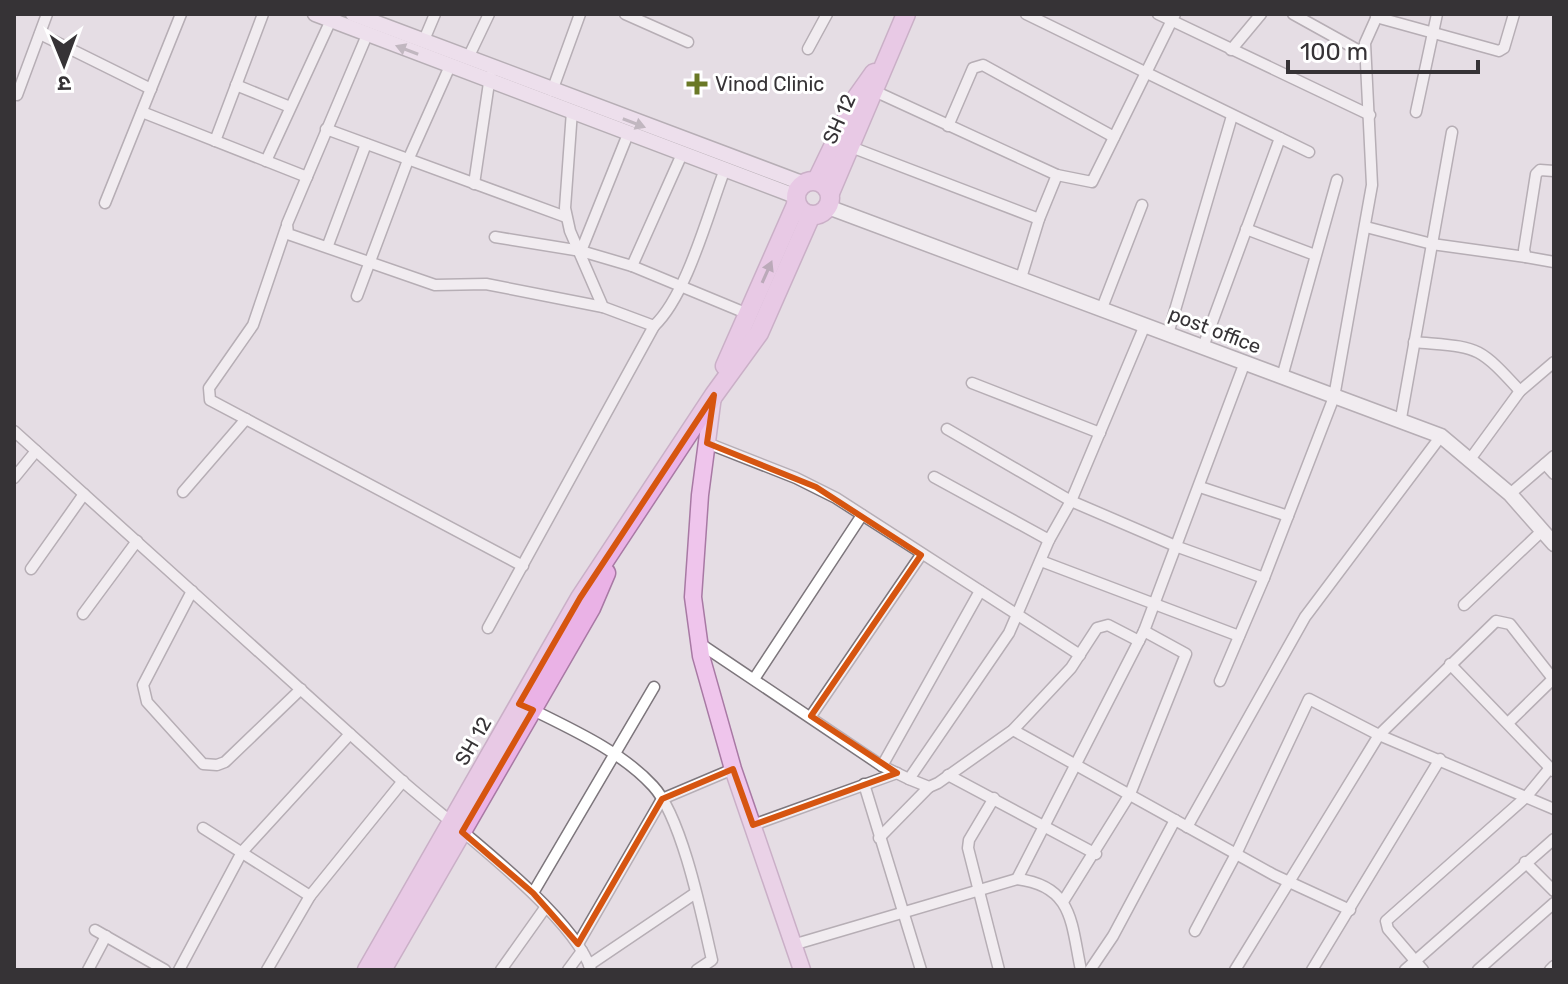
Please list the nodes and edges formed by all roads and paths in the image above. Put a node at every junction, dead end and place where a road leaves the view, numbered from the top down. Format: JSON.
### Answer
{"nodes":[{"id":1,"x":47,"y":14,"type":"edge"},
{"id":2,"x":181,"y":14,"type":"edge"},
{"id":3,"x":263,"y":14,"type":"edge"},
{"id":4,"x":315,"y":14,"type":"edge"},
{"id":5,"x":353,"y":14,"type":"edge"},
{"id":6,"x":435,"y":14,"type":"edge"},
{"id":7,"x":489,"y":14,"type":"edge"},
{"id":8,"x":580,"y":14,"type":"edge"},
{"id":9,"x":625,"y":14,"type":"edge"},
{"id":10,"x":827,"y":14,"type":"edge"},
{"id":11,"x":906,"y":14,"type":"edge"},
{"id":12,"x":1026,"y":14,"type":"edge"},
{"id":13,"x":1158,"y":14,"type":"edge"},
{"id":14,"x":1261,"y":14,"type":"edge"},
{"id":15,"x":1293,"y":14,"type":"edge"},
{"id":16,"x":1437,"y":14,"type":"edge"},
{"id":17,"x":1514,"y":14,"type":"edge"},
{"id":18,"x":1377,"y":16,"type":"edge"},
{"id":19,"x":1173,"y":17,"type":"edge"},
{"id":20,"x":1048,"y":19,"type":"edge"},
{"id":21,"x":1311,"y":19,"type":"edge"},
{"id":22,"x":331,"y":20,"type":"junction"},
{"id":23,"x":375,"y":24,"type":"edge"},
{"id":24,"x":1433,"y":31,"type":"junction"},
{"id":25,"x":40,"y":34,"type":"junction"},
{"id":26,"x":424,"y":40,"type":"junction"},
{"id":27,"x":688,"y":42,"type":"dead end"},
{"id":28,"x":808,"y":49,"type":"dead end"},
{"id":29,"x":1231,"y":50,"type":"junction"},
{"id":30,"x":1365,"y":54,"type":"junction"},
{"id":31,"x":468,"y":58,"type":"junction"},
{"id":32,"x":450,"y":66,"type":"junction"},
{"id":33,"x":1145,"y":74,"type":"junction"},
{"id":34,"x":490,"y":75,"type":"junction"},
{"id":35,"x":236,"y":85,"type":"junction"},
{"id":36,"x":151,"y":89,"type":"junction"},
{"id":37,"x":870,"y":89,"type":"junction"},
{"id":38,"x":552,"y":91,"type":"junction"},
{"id":39,"x":17,"y":95,"type":"dead end"},
{"id":40,"x":290,"y":107,"type":"junction"},
{"id":41,"x":572,"y":111,"type":"junction"},
{"id":42,"x":142,"y":112,"type":"junction"},
{"id":43,"x":1416,"y":112,"type":"dead end"},
{"id":44,"x":1370,"y":115,"type":"junction"},
{"id":45,"x":1232,"y":116,"type":"junction"},
{"id":46,"x":948,"y":126,"type":"junction"},
{"id":47,"x":326,"y":129,"type":"junction"},
{"id":48,"x":1452,"y":132,"type":"dead end"},
{"id":49,"x":628,"y":134,"type":"junction"},
{"id":50,"x":1114,"y":137,"type":"junction"},
{"id":51,"x":1280,"y":138,"type":"junction"},
{"id":52,"x":215,"y":141,"type":"junction"},
{"id":53,"x":366,"y":144,"type":"junction"},
{"id":54,"x":851,"y":147,"type":"junction"},
{"id":55,"x":1309,"y":152,"type":"dead end"},
{"id":56,"x":682,"y":154,"type":"junction"},
{"id":57,"x":408,"y":160,"type":"junction"},
{"id":58,"x":266,"y":161,"type":"junction"},
{"id":59,"x":725,"y":169,"type":"junction"},
{"id":60,"x":1554,"y":171,"type":"edge"},
{"id":61,"x":1057,"y":175,"type":"junction"},
{"id":62,"x":307,"y":177,"type":"junction"},
{"id":63,"x":1337,"y":180,"type":"dead end"},
{"id":64,"x":474,"y":184,"type":"junction"},
{"id":65,"x":811,"y":197,"type":"junction"},
{"id":66,"x":105,"y":203,"type":"dead end"},
{"id":67,"x":1142,"y":205,"type":"dead end"},
{"id":68,"x":566,"y":217,"type":"junction"},
{"id":69,"x":1039,"y":219,"type":"junction"},
{"id":70,"x":1366,"y":227,"type":"junction"},
{"id":71,"x":286,"y":228,"type":"junction"},
{"id":72,"x":1246,"y":229,"type":"junction"},
{"id":73,"x":495,"y":237,"type":"dead end"},
{"id":74,"x":1432,"y":244,"type":"junction"},
{"id":75,"x":328,"y":245,"type":"junction"},
{"id":76,"x":581,"y":251,"type":"junction"},
{"id":77,"x":1315,"y":255,"type":"junction"},
{"id":78,"x":1526,"y":257,"type":"junction"},
{"id":79,"x":367,"y":262,"type":"junction"},
{"id":80,"x":1554,"y":262,"type":"edge"},
{"id":81,"x":632,"y":266,"type":"junction"},
{"id":82,"x":1021,"y":278,"type":"junction"},
{"id":83,"x":680,"y":285,"type":"junction"},
{"id":84,"x":357,"y":296,"type":"dead end"},
{"id":85,"x":603,"y":307,"type":"junction"},
{"id":86,"x":1102,"y":308,"type":"junction"},
{"id":87,"x":748,"y":314,"type":"junction"},
{"id":88,"x":1145,"y":325,"type":"junction"},
{"id":89,"x":654,"y":326,"type":"junction"},
{"id":90,"x":1168,"y":334,"type":"junction"},
{"id":91,"x":1414,"y":342,"type":"junction"},
{"id":92,"x":1203,"y":347,"type":"junction"},
{"id":93,"x":1245,"y":362,"type":"junction"},
{"id":94,"x":1554,"y":362,"type":"edge"},
{"id":95,"x":1282,"y":377,"type":"junction"},
{"id":96,"x":972,"y":383,"type":"dead end"},
{"id":97,"x":1520,"y":391,"type":"junction"},
{"id":98,"x":714,"y":395,"type":"junction"},
{"id":99,"x":1334,"y":397,"type":"junction"},
{"id":100,"x":1401,"y":418,"type":"junction"},
{"id":101,"x":246,"y":419,"type":"junction"},
{"id":102,"x":947,"y":429,"type":"dead end"},
{"id":103,"x":14,"y":431,"type":"edge"},
{"id":104,"x":1100,"y":433,"type":"junction"},
{"id":105,"x":1441,"y":436,"type":"junction"},
{"id":106,"x":707,"y":443,"type":"junction"},
{"id":107,"x":36,"y":451,"type":"junction"},
{"id":108,"x":1471,"y":458,"type":"junction"},
{"id":109,"x":1550,"y":460,"type":"edge"},
{"id":110,"x":1554,"y":474,"type":"edge"},
{"id":111,"x":934,"y":477,"type":"dead end"},
{"id":112,"x":14,"y":478,"type":"edge"},
{"id":113,"x":1200,"y":487,"type":"junction"},
{"id":114,"x":183,"y":492,"type":"dead end"},
{"id":115,"x":84,"y":494,"type":"junction"},
{"id":116,"x":1510,"y":494,"type":"junction"},
{"id":117,"x":1071,"y":501,"type":"junction"},
{"id":118,"x":862,"y":515,"type":"junction"},
{"id":119,"x":1288,"y":516,"type":"junction"},
{"id":120,"x":1543,"y":530,"type":"junction"},
{"id":121,"x":1049,"y":540,"type":"junction"},
{"id":122,"x":137,"y":541,"type":"junction"},
{"id":123,"x":1554,"y":544,"type":"edge"},
{"id":124,"x":1178,"y":547,"type":"junction"},
{"id":125,"x":921,"y":555,"type":"junction"},
{"id":126,"x":1041,"y":561,"type":"junction"},
{"id":127,"x":523,"y":566,"type":"junction"},
{"id":128,"x":31,"y":569,"type":"dead end"},
{"id":129,"x":1264,"y":578,"type":"junction"},
{"id":130,"x":192,"y":591,"type":"junction"},
{"id":131,"x":980,"y":591,"type":"junction"},
{"id":132,"x":1154,"y":604,"type":"junction"},
{"id":133,"x":1464,"y":605,"type":"dead end"},
{"id":134,"x":83,"y":614,"type":"dead end"},
{"id":135,"x":1018,"y":615,"type":"junction"},
{"id":136,"x":488,"y":628,"type":"dead end"},
{"id":137,"x":1141,"y":636,"type":"junction"},
{"id":138,"x":1239,"y":636,"type":"junction"},
{"id":139,"x":699,"y":643,"type":"junction"},
{"id":140,"x":1080,"y":655,"type":"junction"},
{"id":141,"x":1450,"y":664,"type":"junction"},
{"id":142,"x":754,"y":679,"type":"junction"},
{"id":143,"x":1554,"y":679,"type":"edge"},
{"id":144,"x":1220,"y":681,"type":"dead end"},
{"id":145,"x":654,"y":687,"type":"dead end"},
{"id":146,"x":301,"y":689,"type":"junction"},
{"id":147,"x":526,"y":707,"type":"junction"},
{"id":148,"x":811,"y":716,"type":"junction"},
{"id":149,"x":1508,"y":723,"type":"junction"},
{"id":150,"x":1013,"y":730,"type":"junction"},
{"id":151,"x":350,"y":734,"type":"junction"},
{"id":152,"x":1379,"y":735,"type":"junction"},
{"id":153,"x":617,"y":756,"type":"junction"},
{"id":154,"x":1440,"y":759,"type":"junction"},
{"id":155,"x":1077,"y":765,"type":"junction"},
{"id":156,"x":882,"y":766,"type":"junction"},
{"id":157,"x":733,"y":769,"type":"junction"},
{"id":158,"x":1552,"y":770,"type":"edge"},
{"id":159,"x":897,"y":773,"type":"junction"},
{"id":160,"x":948,"y":775,"type":"junction"},
{"id":161,"x":909,"y":779,"type":"junction"},
{"id":162,"x":403,"y":781,"type":"junction"},
{"id":163,"x":864,"y":784,"type":"junction"},
{"id":164,"x":929,"y":787,"type":"junction"},
{"id":165,"x":1130,"y":794,"type":"junction"},
{"id":166,"x":1526,"y":797,"type":"junction"},
{"id":167,"x":994,"y":798,"type":"junction"},
{"id":168,"x":662,"y":799,"type":"junction"},
{"id":169,"x":1554,"y":809,"type":"edge"},
{"id":170,"x":1175,"y":820,"type":"junction"},
{"id":171,"x":753,"y":825,"type":"junction"},
{"id":172,"x":1043,"y":826,"type":"junction"},
{"id":173,"x":1187,"y":827,"type":"junction"},
{"id":174,"x":203,"y":828,"type":"dead end"},
{"id":175,"x":457,"y":828,"type":"junction"},
{"id":176,"x":879,"y":838,"type":"junction"},
{"id":177,"x":1554,"y":839,"type":"edge"},
{"id":178,"x":242,"y":852,"type":"junction"},
{"id":179,"x":1096,"y":854,"type":"junction"},
{"id":180,"x":1236,"y":854,"type":"junction"},
{"id":181,"x":1525,"y":862,"type":"junction"},
{"id":182,"x":1017,"y":879,"type":"junction"},
{"id":183,"x":1289,"y":882,"type":"junction"},
{"id":184,"x":977,"y":890,"type":"junction"},
{"id":185,"x":1554,"y":891,"type":"edge"},
{"id":186,"x":533,"y":893,"type":"junction"},
{"id":187,"x":694,"y":894,"type":"junction"},
{"id":188,"x":310,"y":896,"type":"junction"},
{"id":189,"x":1064,"y":900,"type":"junction"},
{"id":190,"x":1554,"y":903,"type":"edge"},
{"id":191,"x":545,"y":908,"type":"junction"},
{"id":192,"x":904,"y":909,"type":"junction"},
{"id":193,"x":1350,"y":910,"type":"junction"},
{"id":194,"x":95,"y":930,"type":"dead end"},
{"id":195,"x":1195,"y":931,"type":"dead end"},
{"id":196,"x":106,"y":936,"type":"junction"},
{"id":197,"x":796,"y":944,"type":"junction"},
{"id":198,"x":580,"y":948,"type":"junction"},
{"id":199,"x":1415,"y":961,"type":"junction"},
{"id":200,"x":590,"y":967,"type":"edge"},
{"id":201,"x":88,"y":970,"type":"edge"},
{"id":202,"x":165,"y":970,"type":"edge"},
{"id":203,"x":179,"y":970,"type":"edge"},
{"id":204,"x":267,"y":970,"type":"edge"},
{"id":205,"x":367,"y":970,"type":"edge"},
{"id":206,"x":382,"y":970,"type":"edge"},
{"id":207,"x":501,"y":970,"type":"edge"},
{"id":208,"x":568,"y":970,"type":"edge"},
{"id":209,"x":697,"y":970,"type":"edge"},
{"id":210,"x":802,"y":970,"type":"edge"},
{"id":211,"x":921,"y":970,"type":"edge"},
{"id":212,"x":999,"y":970,"type":"edge"},
{"id":213,"x":1081,"y":970,"type":"edge"},
{"id":214,"x":1090,"y":970,"type":"edge"},
{"id":215,"x":1235,"y":970,"type":"edge"},
{"id":216,"x":1312,"y":970,"type":"edge"},
{"id":217,"x":1405,"y":970,"type":"edge"},
{"id":218,"x":1423,"y":970,"type":"edge"},
{"id":219,"x":1478,"y":970,"type":"edge"}],
"edges":[{"from":1,"to":25,"type":"street"},
{"from":2,"to":36,"type":"street"},
{"from":3,"to":35,"type":"street"},
{"from":4,"to":22,"type":"main road"},
{"from":5,"to":23,"type":"main road"},
{"from":6,"to":26,"type":"street"},
{"from":7,"to":31,"type":"street"},
{"from":8,"to":38,"type":"street"},
{"from":9,"to":27,"type":"street"},
{"from":10,"to":28,"type":"street"},
{"from":11,"to":37,"type":"highway","name":"SH 12"},
{"from":12,"to":20,"type":"street"},
{"from":13,"to":19,"type":"street"},
{"from":14,"to":29,"type":"street"},
{"from":15,"to":21,"type":"street"},
{"from":16,"to":24,"type":"street"},
{"from":17,"to":24,"type":"street"},
{"from":18,"to":24,"type":"street"},
{"from":18,"to":30,"type":"street"},
{"from":19,"to":29,"type":"street"},
{"from":19,"to":33,"type":"street"},
{"from":20,"to":33,"type":"street"},
{"from":21,"to":30,"type":"street"},
{"from":22,"to":23,"type":"main road"},
{"from":22,"to":40,"type":"street"},
{"from":23,"to":26,"type":"main road"},
{"from":32,"to":23,"type":"main road","one_way":true},
{"from":23,"to":47,"type":"street"},
{"from":24,"to":43,"type":"street"},
{"from":25,"to":36,"type":"street"},
{"from":25,"to":39,"type":"street"},
{"from":26,"to":31,"type":"main road"},
{"from":29,"to":44,"type":"street"},
{"from":30,"to":44,"type":"street"},
{"from":31,"to":34,"type":"main road"},
{"from":32,"to":34,"type":"main road"},
{"from":32,"to":57,"type":"street"},
{"from":33,"to":45,"type":"street"},
{"from":33,"to":50,"type":"street"},
{"from":34,"to":38,"type":"main road"},
{"from":34,"to":41,"type":"main road"},
{"from":34,"to":64,"type":"street"},
{"from":35,"to":40,"type":"street"},
{"from":35,"to":52,"type":"street"},
{"from":36,"to":42,"type":"street"},
{"from":37,"to":46,"type":"street"},
{"from":37,"to":54,"type":"highway","name":"SH 12"},
{"from":37,"to":65,"type":"highway","name":"SH 12"},
{"from":38,"to":65,"type":"main road","one_way":true},
{"from":40,"to":58,"type":"street"},
{"from":41,"to":49,"type":"main road"},
{"from":41,"to":68,"type":"street"},
{"from":42,"to":52,"type":"street"},
{"from":42,"to":66,"type":"street"},
{"from":44,"to":70,"type":"street"},
{"from":45,"to":51,"type":"street"},
{"from":45,"to":90,"type":"street"},
{"from":46,"to":50,"type":"street"},
{"from":46,"to":61,"type":"street"},
{"from":47,"to":53,"type":"street"},
{"from":47,"to":62,"type":"street"},
{"from":48,"to":74,"type":"street"},
{"from":49,"to":56,"type":"main road"},
{"from":49,"to":76,"type":"street"},
{"from":50,"to":61,"type":"street"},
{"from":51,"to":55,"type":"street"},
{"from":51,"to":72,"type":"street"},
{"from":52,"to":58,"type":"street"},
{"from":53,"to":57,"type":"street"},
{"from":53,"to":75,"type":"street"},
{"from":54,"to":65,"type":"highway","name":"SH 12"},
{"from":54,"to":69,"type":"street"},
{"from":56,"to":59,"type":"main road"},
{"from":56,"to":81,"type":"street"},
{"from":57,"to":64,"type":"street"},
{"from":57,"to":79,"type":"street"},
{"from":58,"to":62,"type":"street"},
{"from":59,"to":65,"type":"main road"},
{"from":59,"to":83,"type":"street"},
{"from":60,"to":78,"type":"street"},
{"from":61,"to":69,"type":"street"},
{"from":62,"to":71,"type":"street"},
{"from":63,"to":77,"type":"street"},
{"from":64,"to":68,"type":"street"},
{"from":65,"to":82,"type":"street","name":"post office"},
{"from":87,"to":65,"type":"highway","name":"SH 12","one_way":true},
{"from":65,"to":98,"type":"highway","name":"SH 12"},
{"from":67,"to":86,"type":"street"},
{"from":68,"to":76,"type":"street"},
{"from":69,"to":82,"type":"street"},
{"from":70,"to":74,"type":"street"},
{"from":70,"to":99,"type":"street"},
{"from":71,"to":75,"type":"street"},
{"from":71,"to":101,"type":"street"},
{"from":72,"to":77,"type":"street"},
{"from":72,"to":92,"type":"street"},
{"from":73,"to":76,"type":"street"},
{"from":74,"to":78,"type":"street"},
{"from":74,"to":91,"type":"street"},
{"from":75,"to":79,"type":"street"},
{"from":76,"to":81,"type":"street"},
{"from":76,"to":85,"type":"street"},
{"from":77,"to":95,"type":"street"},
{"from":78,"to":80,"type":"street"},
{"from":79,"to":84,"type":"street"},
{"from":79,"to":85,"type":"street"},
{"from":81,"to":83,"type":"street"},
{"from":82,"to":86,"type":"street","name":"post office"},
{"from":83,"to":87,"type":"street"},
{"from":83,"to":89,"type":"street"},
{"from":85,"to":89,"type":"street"},
{"from":86,"to":88,"type":"street","name":"post office"},
{"from":87,"to":98,"type":"highway","name":"SH 12"},
{"from":88,"to":90,"type":"street","name":"post office"},
{"from":88,"to":104,"type":"street"},
{"from":89,"to":127,"type":"street"},
{"from":90,"to":92,"type":"street","name":"post office"},
{"from":91,"to":97,"type":"street"},
{"from":91,"to":100,"type":"street"},
{"from":92,"to":93,"type":"street","name":"post office"},
{"from":93,"to":95,"type":"street","name":"post office"},
{"from":93,"to":113,"type":"street"},
{"from":94,"to":97,"type":"street"},
{"from":95,"to":99,"type":"street","name":"post office"},
{"from":96,"to":104,"type":"street"},
{"from":97,"to":108,"type":"street"},
{"from":98,"to":106,"type":"main road"},
{"from":98,"to":147,"type":"highway","name":"SH 12"},
{"from":99,"to":100,"type":"street","name":"post office"},
{"from":99,"to":119,"type":"street"},
{"from":100,"to":105,"type":"street","name":"post office"},
{"from":101,"to":114,"type":"street"},
{"from":101,"to":127,"type":"street"},
{"from":102,"to":117,"type":"street"},
{"from":103,"to":107,"type":"street"},
{"from":104,"to":117,"type":"street"},
{"from":105,"to":108,"type":"street","name":"post office"},
{"from":105,"to":173,"type":"street"},
{"from":106,"to":118,"type":"street"},
{"from":106,"to":139,"type":"main road"},
{"from":107,"to":112,"type":"street"},
{"from":107,"to":115,"type":"street"},
{"from":108,"to":116,"type":"street","name":"post office"},
{"from":109,"to":110,"type":"street"},
{"from":109,"to":116,"type":"street"},
{"from":111,"to":121,"type":"street"},
{"from":113,"to":119,"type":"street"},
{"from":113,"to":124,"type":"street"},
{"from":115,"to":122,"type":"street"},
{"from":115,"to":128,"type":"street"},
{"from":116,"to":120,"type":"street","name":"post office"},
{"from":117,"to":121,"type":"street"},
{"from":117,"to":124,"type":"street"},
{"from":118,"to":125,"type":"street"},
{"from":118,"to":142,"type":"street"},
{"from":119,"to":129,"type":"street"},
{"from":120,"to":123,"type":"street","name":"post office"},
{"from":120,"to":133,"type":"street"},
{"from":121,"to":126,"type":"street"},
{"from":122,"to":130,"type":"street"},
{"from":122,"to":134,"type":"street"},
{"from":124,"to":129,"type":"street"},
{"from":124,"to":132,"type":"street"},
{"from":125,"to":131,"type":"street"},
{"from":125,"to":148,"type":"street"},
{"from":126,"to":132,"type":"street"},
{"from":126,"to":135,"type":"street"},
{"from":127,"to":136,"type":"street"},
{"from":129,"to":138,"type":"street"},
{"from":130,"to":146,"type":"street"},
{"from":130,"to":146,"type":"street"},
{"from":131,"to":135,"type":"street"},
{"from":131,"to":156,"type":"street"},
{"from":132,"to":137,"type":"street"},
{"from":132,"to":138,"type":"street"},
{"from":135,"to":140,"type":"street"},
{"from":135,"to":161,"type":"street"},
{"from":137,"to":140,"type":"street"},
{"from":137,"to":155,"type":"street"},
{"from":137,"to":165,"type":"street"},
{"from":138,"to":144,"type":"street"},
{"from":139,"to":142,"type":"street"},
{"from":139,"to":157,"type":"main road"},
{"from":140,"to":150,"type":"street"},
{"from":141,"to":143,"type":"street"},
{"from":141,"to":149,"type":"street"},
{"from":141,"to":152,"type":"street"},
{"from":142,"to":148,"type":"street"},
{"from":143,"to":149,"type":"street"},
{"from":145,"to":153,"type":"street"},
{"from":146,"to":151,"type":"street"},
{"from":147,"to":153,"type":"street"},
{"from":147,"to":175,"type":"highway","name":"SH 12"},
{"from":148,"to":156,"type":"street"},
{"from":149,"to":158,"type":"street"},
{"from":150,"to":155,"type":"street"},
{"from":150,"to":160,"type":"street"},
{"from":151,"to":162,"type":"street"},
{"from":151,"to":178,"type":"street"},
{"from":152,"to":154,"type":"street"},
{"from":152,"to":180,"type":"street"},
{"from":152,"to":183,"type":"street"},
{"from":153,"to":168,"type":"street"},
{"from":153,"to":186,"type":"street"},
{"from":154,"to":166,"type":"street"},
{"from":154,"to":193,"type":"street"},
{"from":155,"to":165,"type":"street"},
{"from":155,"to":172,"type":"street"},
{"from":156,"to":159,"type":"street"},
{"from":157,"to":168,"type":"street"},
{"from":157,"to":171,"type":"main road"},
{"from":158,"to":166,"type":"street"},
{"from":159,"to":161,"type":"street"},
{"from":159,"to":163,"type":"street"},
{"from":160,"to":164,"type":"street"},
{"from":160,"to":167,"type":"street"},
{"from":161,"to":164,"type":"street"},
{"from":162,"to":175,"type":"street"},
{"from":162,"to":188,"type":"street"},
{"from":163,"to":171,"type":"street"},
{"from":163,"to":176,"type":"street"},
{"from":164,"to":176,"type":"street"},
{"from":165,"to":170,"type":"street"},
{"from":165,"to":179,"type":"street"},
{"from":166,"to":169,"type":"street"},
{"from":166,"to":199,"type":"street"},
{"from":167,"to":172,"type":"street"},
{"from":167,"to":184,"type":"street"},
{"from":168,"to":187,"type":"street"},
{"from":168,"to":198,"type":"street"},
{"from":170,"to":173,"type":"street"},
{"from":170,"to":214,"type":"street"},
{"from":171,"to":197,"type":"main road"},
{"from":172,"to":179,"type":"street"},
{"from":172,"to":182,"type":"street"},
{"from":173,"to":180,"type":"street"},
{"from":174,"to":178,"type":"street"},
{"from":175,"to":186,"type":"street"},
{"from":175,"to":205,"type":"highway","name":"SH 12"},
{"from":175,"to":206,"type":"highway","name":"SH 12"},
{"from":176,"to":192,"type":"street"},
{"from":177,"to":181,"type":"street"},
{"from":178,"to":188,"type":"street"},
{"from":178,"to":203,"type":"street"},
{"from":179,"to":189,"type":"street"},
{"from":180,"to":183,"type":"street"},
{"from":180,"to":195,"type":"street"},
{"from":181,"to":185,"type":"street"},
{"from":181,"to":199,"type":"street"},
{"from":182,"to":184,"type":"street"},
{"from":182,"to":189,"type":"street"},
{"from":183,"to":193,"type":"street"},
{"from":183,"to":215,"type":"street"},
{"from":184,"to":192,"type":"street"},
{"from":184,"to":212,"type":"street"},
{"from":186,"to":191,"type":"street"},
{"from":187,"to":200,"type":"street"},
{"from":187,"to":209,"type":"street"},
{"from":188,"to":204,"type":"street"},
{"from":189,"to":213,"type":"street"},
{"from":190,"to":219,"type":"street"},
{"from":191,"to":198,"type":"street"},
{"from":191,"to":207,"type":"street"},
{"from":192,"to":197,"type":"street"},
{"from":192,"to":211,"type":"street"},
{"from":193,"to":216,"type":"street"},
{"from":194,"to":196,"type":"street"},
{"from":196,"to":201,"type":"street"},
{"from":196,"to":202,"type":"street"},
{"from":197,"to":210,"type":"main road"},
{"from":198,"to":200,"type":"street"},
{"from":198,"to":208,"type":"street"},
{"from":199,"to":217,"type":"street"},
{"from":199,"to":218,"type":"street"}]}
